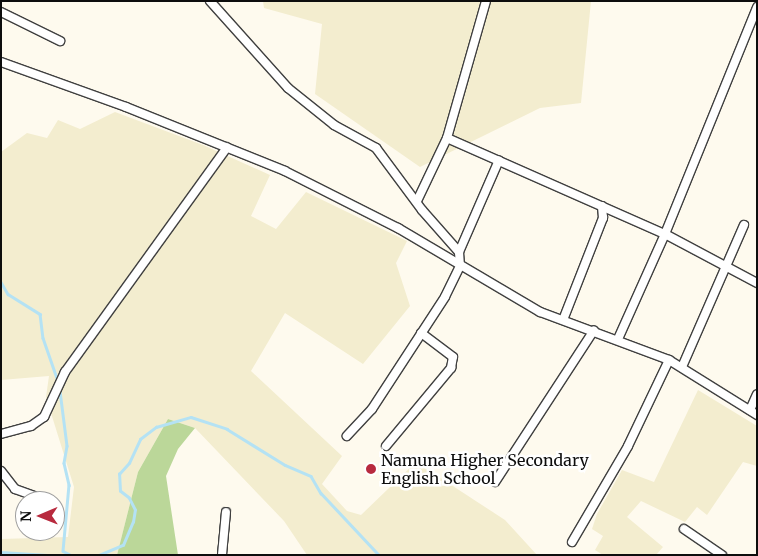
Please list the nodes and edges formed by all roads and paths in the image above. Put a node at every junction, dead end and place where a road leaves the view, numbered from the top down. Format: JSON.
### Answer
{"nodes":[{"id":1,"x":210,"y":1,"type":"edge"},
{"id":2,"x":486,"y":1,"type":"edge"},
{"id":3,"x":757,"y":8,"type":"edge"},
{"id":4,"x":1,"y":12,"type":"edge"},
{"id":5,"x":60,"y":41,"type":"dead end"},
{"id":6,"x":1,"y":62,"type":"edge"},
{"id":7,"x":447,"y":138,"type":"junction"},
{"id":8,"x":227,"y":147,"type":"junction"},
{"id":9,"x":499,"y":160,"type":"junction"},
{"id":10,"x":417,"y":201,"type":"junction"},
{"id":11,"x":602,"y":206,"type":"junction"},
{"id":12,"x":744,"y":225,"type":"dead end"},
{"id":13,"x":665,"y":234,"type":"junction"},
{"id":14,"x":459,"y":252,"type":"junction"},
{"id":15,"x":460,"y":266,"type":"junction"},
{"id":16,"x":725,"y":266,"type":"junction"},
{"id":17,"x":757,"y":283,"type":"edge"},
{"id":18,"x":563,"y":320,"type":"junction"},
{"id":19,"x":594,"y":330,"type":"junction"},
{"id":20,"x":421,"y":333,"type":"junction"},
{"id":21,"x":618,"y":339,"type":"junction"},
{"id":22,"x":669,"y":360,"type":"junction"},
{"id":23,"x":682,"y":368,"type":"junction"},
{"id":24,"x":757,"y":394,"type":"edge"},
{"id":25,"x":753,"y":413,"type":"edge"},
{"id":26,"x":1,"y":434,"type":"edge"},
{"id":27,"x":346,"y":436,"type":"dead end"},
{"id":28,"x":386,"y":446,"type":"dead end"},
{"id":29,"x":1,"y":471,"type":"edge"},
{"id":30,"x":494,"y":482,"type":"dead end"},
{"id":31,"x":20,"y":491,"type":"edge"},
{"id":32,"x":226,"y":512,"type":"dead end"},
{"id":33,"x":684,"y":529,"type":"dead end"},
{"id":34,"x":572,"y":542,"type":"dead end"},
{"id":35,"x":222,"y":555,"type":"edge"},
{"id":36,"x":722,"y":555,"type":"edge"}],
"edges":[{"from":1,"to":10,"type":"street"},
{"from":2,"to":7,"type":"street"},
{"from":3,"to":13,"type":"street"},
{"from":4,"to":5,"type":"street"},
{"from":6,"to":8,"type":"street"},
{"from":7,"to":9,"type":"street"},
{"from":7,"to":10,"type":"street"},
{"from":8,"to":15,"type":"street"},
{"from":8,"to":26,"type":"street"},
{"from":9,"to":11,"type":"street"},
{"from":9,"to":14,"type":"street"},
{"from":10,"to":14,"type":"street"},
{"from":11,"to":13,"type":"street"},
{"from":11,"to":18,"type":"street"},
{"from":12,"to":16,"type":"street"},
{"from":13,"to":16,"type":"street"},
{"from":13,"to":21,"type":"street"},
{"from":14,"to":15,"type":"street"},
{"from":15,"to":18,"type":"street"},
{"from":15,"to":20,"type":"street"},
{"from":16,"to":17,"type":"street"},
{"from":16,"to":23,"type":"street"},
{"from":18,"to":19,"type":"street"},
{"from":19,"to":21,"type":"street"},
{"from":19,"to":30,"type":"street"},
{"from":20,"to":27,"type":"street"},
{"from":20,"to":28,"type":"street"},
{"from":21,"to":22,"type":"street"},
{"from":22,"to":23,"type":"street"},
{"from":22,"to":34,"type":"street"},
{"from":23,"to":25,"type":"street"},
{"from":24,"to":25,"type":"street"},
{"from":29,"to":31,"type":"street"},
{"from":32,"to":35,"type":"street"},
{"from":33,"to":36,"type":"street"}]}
